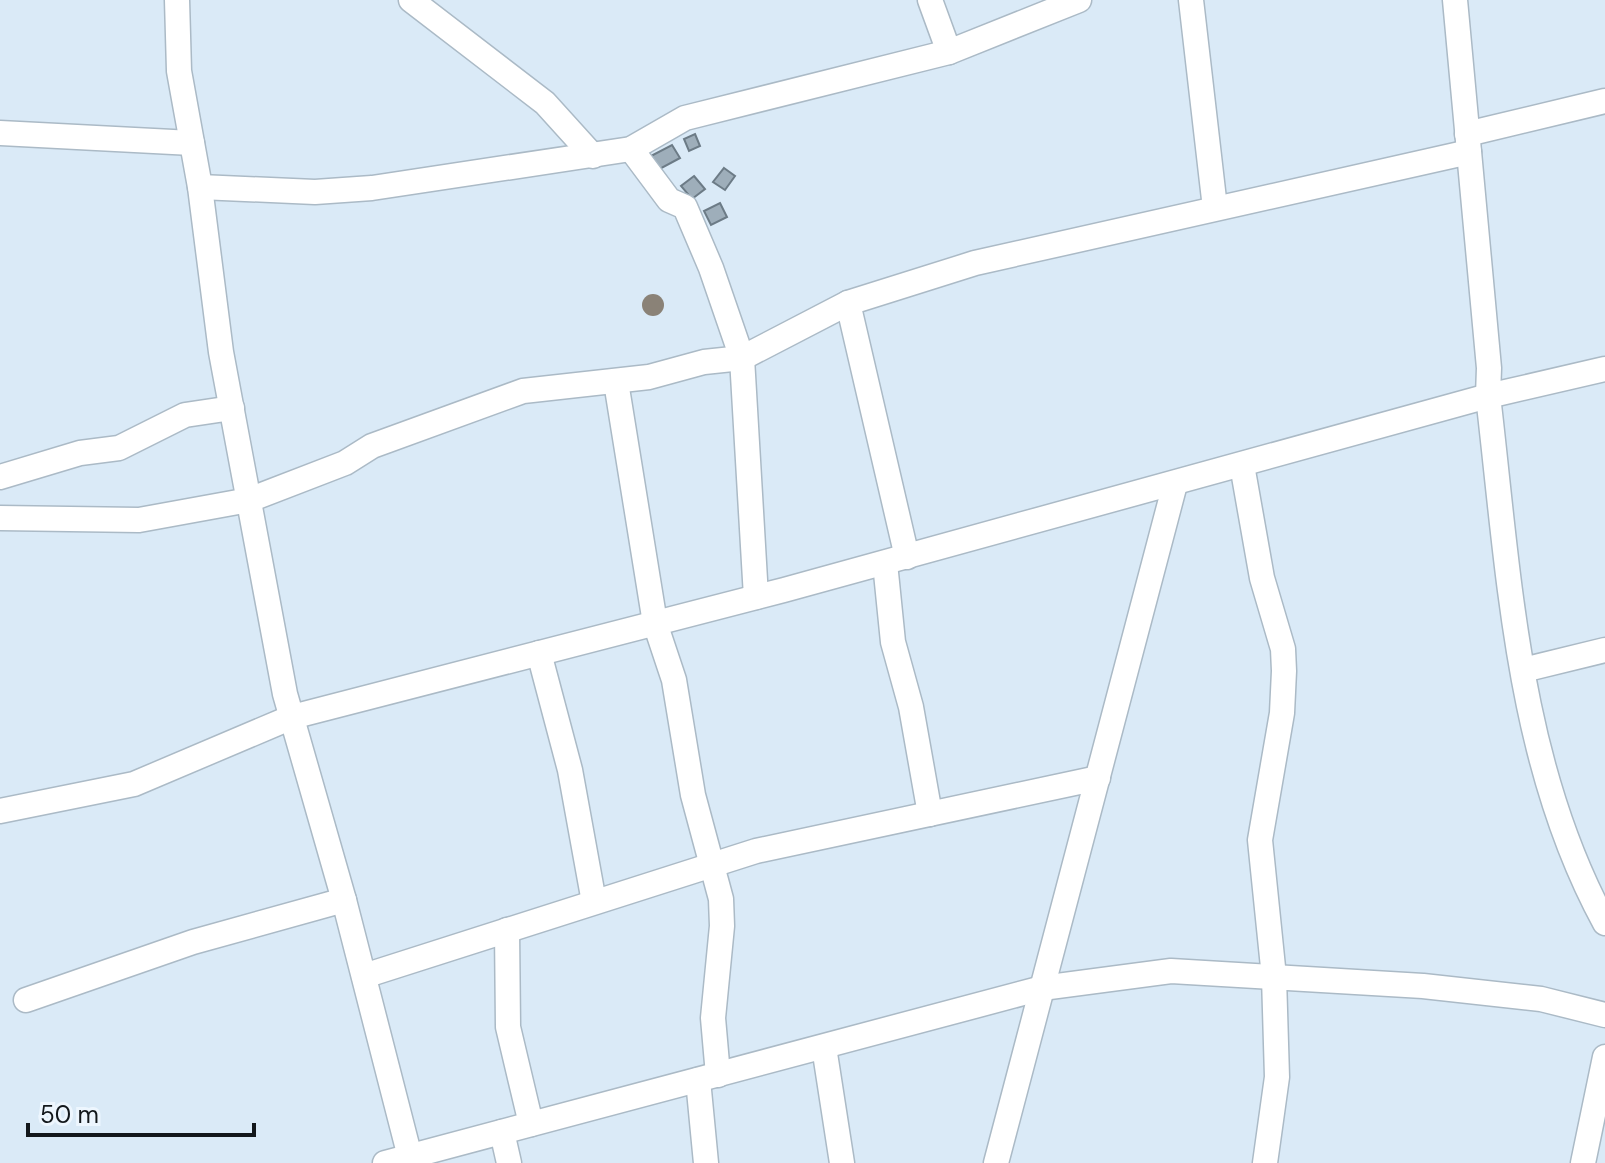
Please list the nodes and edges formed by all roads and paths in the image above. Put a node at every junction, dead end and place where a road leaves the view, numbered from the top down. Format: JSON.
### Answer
{"nodes":[{"id":1,"x":177,"y":0,"type":"edge"},
{"id":2,"x":411,"y":0,"type":"edge"},
{"id":3,"x":930,"y":0,"type":"edge"},
{"id":4,"x":1079,"y":0,"type":"edge"},
{"id":5,"x":1191,"y":0,"type":"edge"},
{"id":6,"x":1455,"y":0,"type":"edge"},
{"id":7,"x":949,"y":52,"type":"junction"},
{"id":8,"x":1605,"y":101,"type":"edge"},
{"id":9,"x":0,"y":133,"type":"edge"},
{"id":10,"x":192,"y":143,"type":"junction"},
{"id":11,"x":1468,"y":143,"type":"junction"},
{"id":12,"x":631,"y":149,"type":"junction"},
{"id":13,"x":593,"y":156,"type":"junction"},
{"id":14,"x":200,"y":187,"type":"junction"},
{"id":15,"x":1215,"y":208,"type":"junction"},
{"id":16,"x":848,"y":303,"type":"junction"},
{"id":17,"x":742,"y":358,"type":"junction"},
{"id":18,"x":1605,"y":369,"type":"edge"},
{"id":19,"x":616,"y":382,"type":"junction"},
{"id":20,"x":1488,"y":396,"type":"junction"},
{"id":21,"x":232,"y":408,"type":"junction"},
{"id":22,"x":1242,"y":465,"type":"junction"},
{"id":23,"x":0,"y":477,"type":"edge"},
{"id":24,"x":1175,"y":484,"type":"junction"},
{"id":25,"x":249,"y":500,"type":"junction"},
{"id":26,"x":0,"y":518,"type":"edge"},
{"id":27,"x":896,"y":560,"type":"junction"},
{"id":28,"x":756,"y":597,"type":"junction"},
{"id":29,"x":655,"y":623,"type":"junction"},
{"id":30,"x":1605,"y":650,"type":"edge"},
{"id":31,"x":539,"y":653,"type":"junction"},
{"id":32,"x":1523,"y":670,"type":"junction"},
{"id":33,"x":292,"y":717,"type":"junction"},
{"id":34,"x":1098,"y":778,"type":"junction"},
{"id":35,"x":0,"y":811,"type":"edge"},
{"id":36,"x":930,"y":814,"type":"junction"},
{"id":37,"x":712,"y":864,"type":"junction"},
{"id":38,"x":344,"y":900,"type":"junction"},
{"id":39,"x":594,"y":902,"type":"junction"},
{"id":40,"x":1605,"y":923,"type":"edge"},
{"id":41,"x":507,"y":930,"type":"junction"},
{"id":42,"x":364,"y":976,"type":"junction"},
{"id":43,"x":1274,"y":977,"type":"junction"},
{"id":44,"x":1042,"y":988,"type":"junction"},
{"id":45,"x":26,"y":1000,"type":"dead end"},
{"id":46,"x":1605,"y":1015,"type":"edge"},
{"id":47,"x":824,"y":1047,"type":"junction"},
{"id":48,"x":1605,"y":1057,"type":"edge"},
{"id":49,"x":708,"y":1078,"type":"junction"},
{"id":50,"x":531,"y":1124,"type":"junction"},
{"id":51,"x":502,"y":1132,"type":"junction"},
{"id":52,"x":410,"y":1157,"type":"junction"},
{"id":53,"x":385,"y":1163,"type":"edge"},
{"id":54,"x":509,"y":1163,"type":"edge"},
{"id":55,"x":706,"y":1163,"type":"edge"},
{"id":56,"x":842,"y":1163,"type":"edge"},
{"id":57,"x":996,"y":1163,"type":"edge"},
{"id":58,"x":1265,"y":1163,"type":"edge"},
{"id":59,"x":1583,"y":1163,"type":"edge"}],
"edges":[{"from":1,"to":10,"type":"street"},
{"from":2,"to":13,"type":"street"},
{"from":3,"to":7,"type":"street"},
{"from":4,"to":7,"type":"street"},
{"from":5,"to":15,"type":"street"},
{"from":6,"to":11,"type":"street"},
{"from":7,"to":12,"type":"street"},
{"from":8,"to":11,"type":"street"},
{"from":9,"to":10,"type":"street"},
{"from":10,"to":14,"type":"street"},
{"from":11,"to":15,"type":"street"},
{"from":11,"to":20,"type":"street"},
{"from":12,"to":13,"type":"street"},
{"from":12,"to":17,"type":"street"},
{"from":13,"to":14,"type":"street"},
{"from":14,"to":21,"type":"street"},
{"from":15,"to":16,"type":"street"},
{"from":16,"to":17,"type":"street"},
{"from":16,"to":27,"type":"street"},
{"from":17,"to":19,"type":"street"},
{"from":17,"to":28,"type":"street"},
{"from":18,"to":20,"type":"street"},
{"from":19,"to":25,"type":"street"},
{"from":19,"to":29,"type":"street"},
{"from":20,"to":22,"type":"street"},
{"from":20,"to":32,"type":"street"},
{"from":21,"to":23,"type":"street"},
{"from":21,"to":25,"type":"street"},
{"from":22,"to":24,"type":"street"},
{"from":22,"to":43,"type":"street"},
{"from":24,"to":27,"type":"street"},
{"from":24,"to":34,"type":"street"},
{"from":25,"to":26,"type":"street"},
{"from":25,"to":33,"type":"street"},
{"from":27,"to":28,"type":"street"},
{"from":27,"to":36,"type":"street"},
{"from":28,"to":29,"type":"street"},
{"from":29,"to":31,"type":"street"},
{"from":29,"to":37,"type":"street"},
{"from":30,"to":32,"type":"street"},
{"from":31,"to":33,"type":"street"},
{"from":31,"to":39,"type":"street"},
{"from":32,"to":40,"type":"street"},
{"from":33,"to":35,"type":"street"},
{"from":33,"to":38,"type":"street"},
{"from":34,"to":36,"type":"street"},
{"from":34,"to":44,"type":"street"},
{"from":36,"to":37,"type":"street"},
{"from":37,"to":39,"type":"street"},
{"from":37,"to":49,"type":"street"},
{"from":38,"to":42,"type":"street"},
{"from":38,"to":45,"type":"street"},
{"from":39,"to":41,"type":"street"},
{"from":41,"to":42,"type":"street"},
{"from":41,"to":50,"type":"street"},
{"from":42,"to":52,"type":"street"},
{"from":43,"to":44,"type":"street"},
{"from":43,"to":46,"type":"street"},
{"from":43,"to":58,"type":"street"},
{"from":44,"to":47,"type":"street"},
{"from":44,"to":57,"type":"street"},
{"from":47,"to":49,"type":"street"},
{"from":47,"to":56,"type":"street"},
{"from":48,"to":59,"type":"street"},
{"from":49,"to":50,"type":"street"},
{"from":49,"to":55,"type":"street"},
{"from":50,"to":51,"type":"street"},
{"from":51,"to":52,"type":"street"},
{"from":51,"to":54,"type":"street"},
{"from":52,"to":53,"type":"street"}]}
